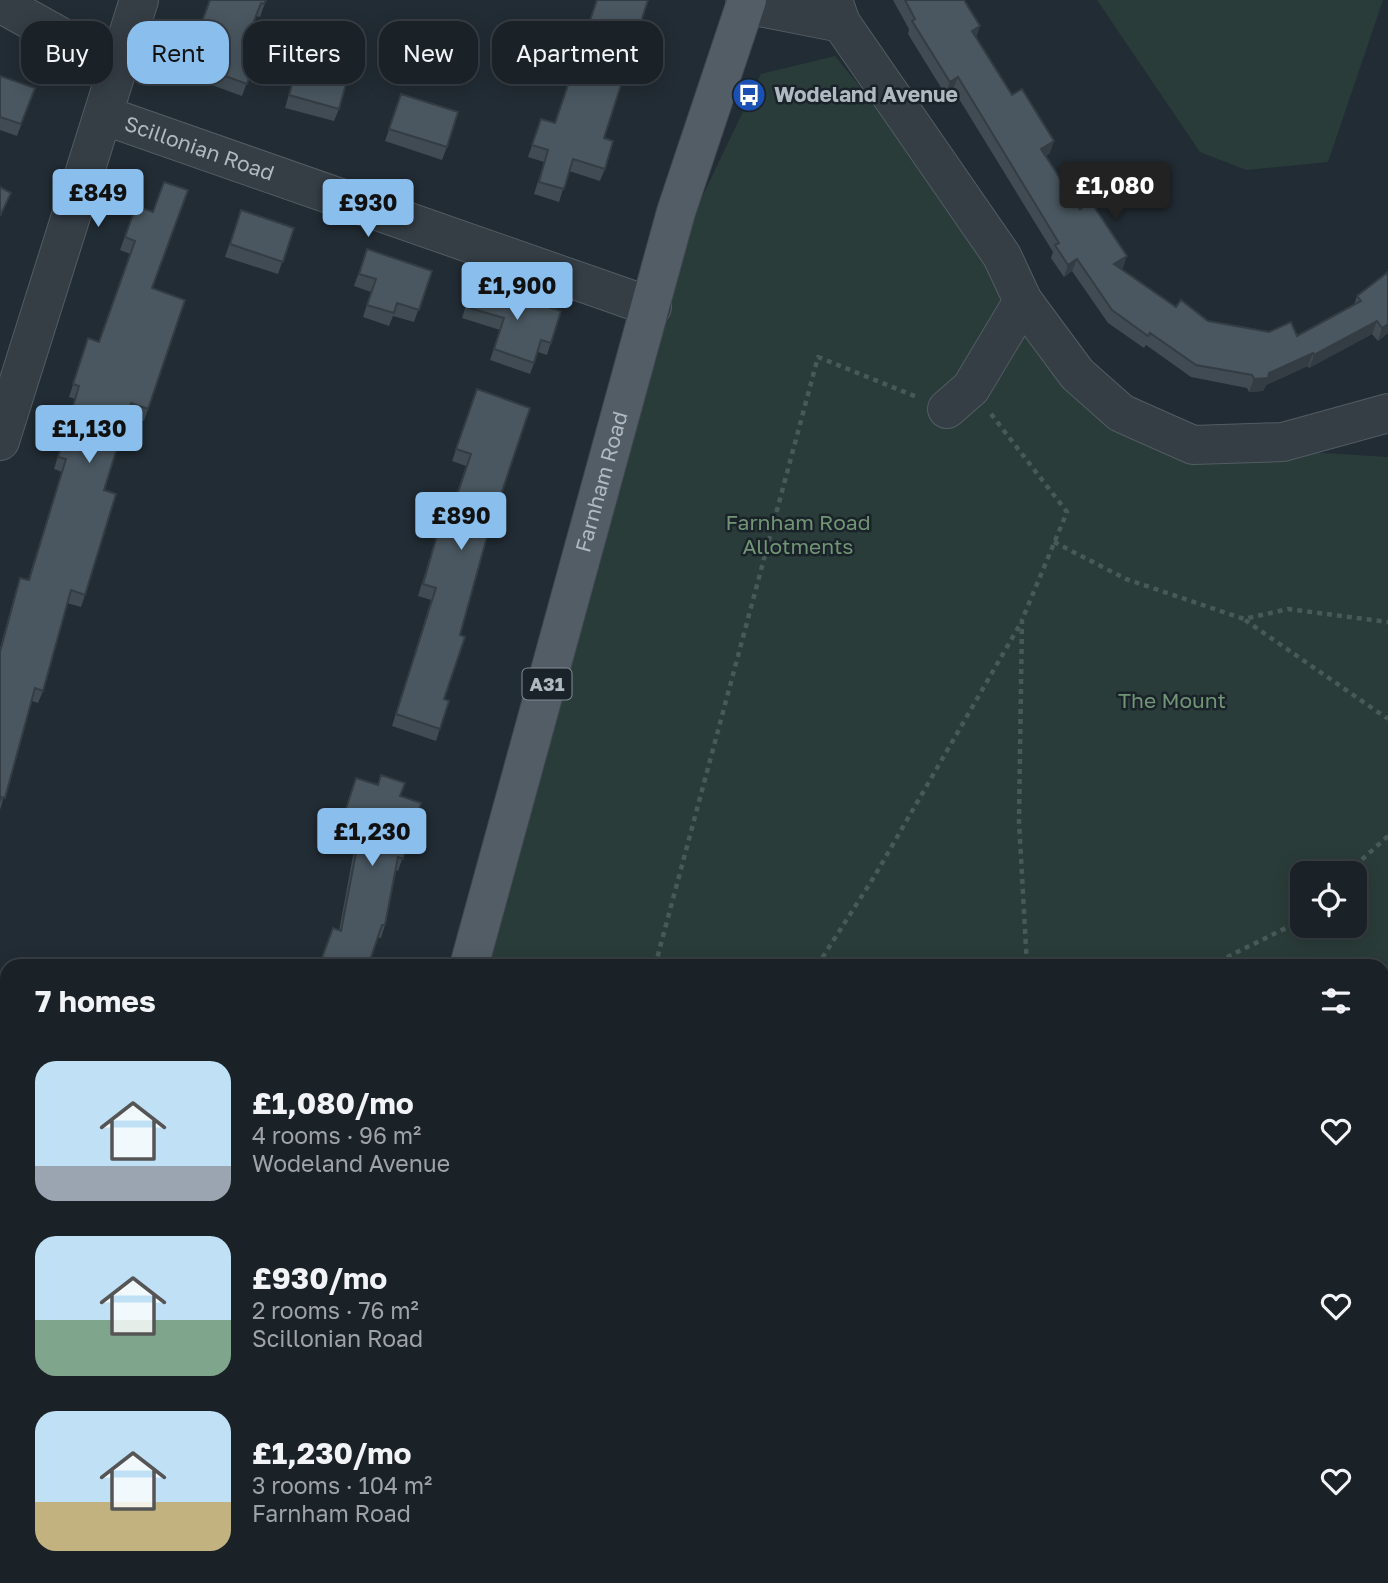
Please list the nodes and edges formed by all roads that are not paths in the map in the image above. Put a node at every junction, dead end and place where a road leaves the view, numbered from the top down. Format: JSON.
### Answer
{"nodes":[{"id":1,"x":139,"y":0,"type":"edge"},
{"id":2,"x":746,"y":2,"type":"edge"},
{"id":3,"x":0,"y":3,"type":"edge"},
{"id":4,"x":837,"y":11,"type":"edge"},
{"id":5,"x":117,"y":68,"type":"junction"},
{"id":6,"x":103,"y":114,"type":"junction"},
{"id":7,"x":1023,"y":301,"type":"junction"},
{"id":8,"x":652,"y":307,"type":"junction"},
{"id":9,"x":959,"y":399,"type":"road end"},
{"id":10,"x":1388,"y":413,"type":"edge"},
{"id":11,"x":0,"y":440,"type":"edge"},
{"id":12,"x":471,"y":959,"type":"edge"}],
"edges":[{"from":1,"to":5,"type":"street"},
{"from":2,"to":4,"type":"street"},
{"from":2,"to":8,"type":"main road","name":"Farnham Road","number":"A31"},
{"from":3,"to":5,"type":"street"},
{"from":4,"to":7,"type":"street"},
{"from":5,"to":6,"type":"street"},
{"from":6,"to":8,"type":"street","name":"Scillonian Road"},
{"from":6,"to":11,"type":"street"},
{"from":7,"to":9,"type":"street"},
{"from":7,"to":10,"type":"street"},
{"from":8,"to":12,"type":"main road","name":"Farnham Road","number":"A31"}]}
